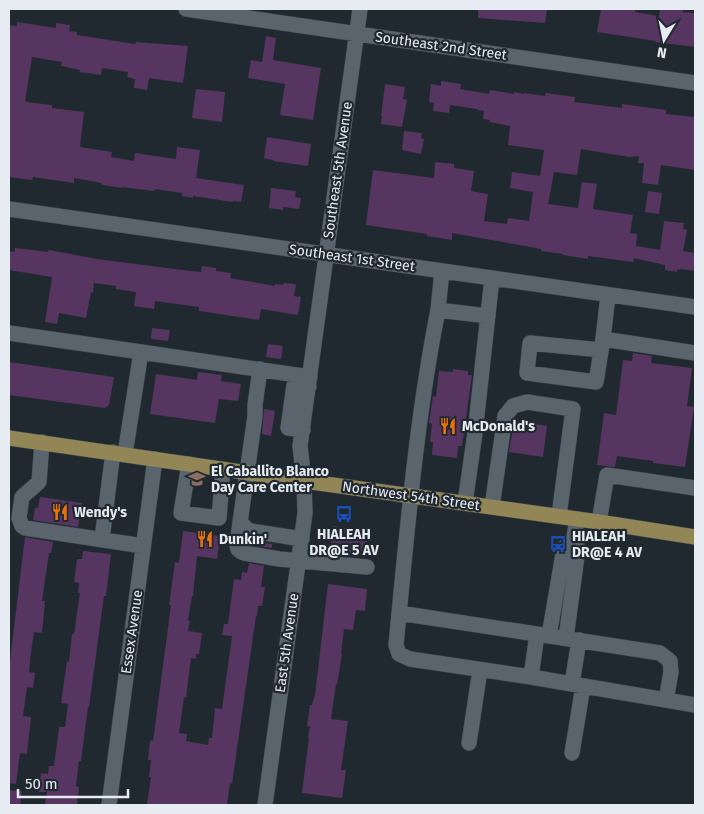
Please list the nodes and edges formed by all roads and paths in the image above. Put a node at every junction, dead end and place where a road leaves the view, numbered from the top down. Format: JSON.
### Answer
{"nodes":[{"id":1,"x":186,"y":9,"type":"edge"},
{"id":2,"x":360,"y":9,"type":"edge"},
{"id":3,"x":357,"y":33,"type":"junction"},
{"id":4,"x":695,"y":83,"type":"edge"},
{"id":5,"x":9,"y":209,"type":"edge"},
{"id":6,"x":327,"y":255,"type":"junction"},
{"id":7,"x":442,"y":271,"type":"junction"},
{"id":8,"x":492,"y":278,"type":"junction"},
{"id":9,"x":608,"y":295,"type":"junction"},
{"id":10,"x":695,"y":307,"type":"edge"},
{"id":11,"x":438,"y":310,"type":"junction"},
{"id":12,"x":488,"y":316,"type":"junction"},
{"id":13,"x":9,"y":333,"type":"edge"},
{"id":14,"x":602,"y":345,"type":"junction"},
{"id":15,"x":141,"y":352,"type":"junction"},
{"id":16,"x":695,"y":354,"type":"edge"},
{"id":17,"x":260,"y":369,"type":"junction"},
{"id":18,"x":309,"y":382,"type":"junction"},
{"id":19,"x":9,"y":438,"type":"edge"},
{"id":20,"x":42,"y":442,"type":"junction"},
{"id":21,"x":119,"y":454,"type":"junction"},
{"id":22,"x":155,"y":459,"type":"junction"},
{"id":23,"x":189,"y":464,"type":"junction"},
{"id":24,"x":223,"y":469,"type":"junction"},
{"id":25,"x":247,"y":472,"type":"junction"},
{"id":26,"x":304,"y":481,"type":"junction"},
{"id":27,"x":695,"y":488,"type":"edge"},
{"id":28,"x":411,"y":496,"type":"junction"},
{"id":29,"x":465,"y":503,"type":"junction"},
{"id":30,"x":492,"y":507,"type":"junction"},
{"id":31,"x":559,"y":516,"type":"junction"},
{"id":32,"x":577,"y":519,"type":"junction"},
{"id":33,"x":240,"y":522,"type":"junction"},
{"id":34,"x":599,"y":522,"type":"junction"},
{"id":35,"x":574,"y":537,"type":"junction"},
{"id":36,"x":695,"y":537,"type":"edge"},
{"id":37,"x":102,"y":539,"type":"junction"},
{"id":38,"x":302,"y":539,"type":"junction"},
{"id":39,"x":144,"y":546,"type":"junction"},
{"id":40,"x":299,"y":560,"type":"junction"},
{"id":41,"x":367,"y":567,"type":"dead end"},
{"id":42,"x":399,"y":613,"type":"junction"},
{"id":43,"x":543,"y":635,"type":"junction"},
{"id":44,"x":572,"y":639,"type":"junction"},
{"id":45,"x":480,"y":670,"type":"junction"},
{"id":46,"x":531,"y":677,"type":"junction"},
{"id":47,"x":578,"y":685,"type":"junction"},
{"id":48,"x":666,"y":700,"type":"junction"},
{"id":49,"x":695,"y":705,"type":"edge"},
{"id":50,"x":469,"y":743,"type":"dead end"},
{"id":51,"x":572,"y":753,"type":"dead end"},
{"id":52,"x":109,"y":805,"type":"edge"},
{"id":53,"x":265,"y":805,"type":"edge"}],
"edges":[{"from":1,"to":3,"type":"street","name":"Southeast 2nd Street"},
{"from":2,"to":3,"type":"street","name":"Southeast 5th Avenue"},
{"from":3,"to":4,"type":"street","name":"Southeast 2nd Street"},
{"from":3,"to":6,"type":"street","name":"Southeast 5th Avenue"},
{"from":5,"to":6,"type":"street","name":"Southeast 1st Street"},
{"from":6,"to":7,"type":"street","name":"Southeast 1st Street"},
{"from":6,"to":18,"type":"street","name":"Southeast 5th Avenue"},
{"from":7,"to":8,"type":"street","name":"Southeast 1st Street"},
{"from":7,"to":11,"type":"street"},
{"from":8,"to":9,"type":"street","name":"Southeast 1st Street"},
{"from":8,"to":12,"type":"street"},
{"from":9,"to":10,"type":"street","name":"Southeast 1st Street"},
{"from":9,"to":14,"type":"street"},
{"from":11,"to":12,"type":"street"},
{"from":11,"to":28,"type":"street"},
{"from":12,"to":29,"type":"street"},
{"from":13,"to":15,"type":"street"},
{"from":14,"to":14,"type":"street"},
{"from":14,"to":16,"type":"street"},
{"from":15,"to":17,"type":"street"},
{"from":15,"to":21,"type":"street"},
{"from":17,"to":18,"type":"street"},
{"from":17,"to":25,"type":"street"},
{"from":18,"to":26,"type":"street","name":"Southeast 5th Avenue"},
{"from":19,"to":20,"type":"main road","name":"Northwest 54th Street"},
{"from":20,"to":21,"type":"main road","name":"Northwest 54th Street"},
{"from":20,"to":37,"type":"street"},
{"from":21,"to":22,"type":"main road","name":"Northwest 54th Street"},
{"from":21,"to":37,"type":"street"},
{"from":22,"to":23,"type":"main road","name":"Northwest 54th Street"},
{"from":22,"to":39,"type":"street","name":"Essex Avenue"},
{"from":23,"to":24,"type":"main road","name":"Northwest 54th Street"},
{"from":23,"to":24,"type":"street"},
{"from":24,"to":25,"type":"main road","name":"Northwest 54th Street"},
{"from":25,"to":26,"type":"main road","name":"Northwest 54th Street"},
{"from":25,"to":33,"type":"street"},
{"from":26,"to":28,"type":"main road","name":"Northwest 54th Street"},
{"from":26,"to":38,"type":"street","name":"East 5th Avenue"},
{"from":27,"to":34,"type":"street"},
{"from":28,"to":29,"type":"main road","name":"Northwest 54th Street"},
{"from":28,"to":42,"type":"street"},
{"from":29,"to":30,"type":"main road","name":"Northwest 54th Street"},
{"from":30,"to":31,"type":"main road","name":"Northwest 54th Street"},
{"from":30,"to":31,"type":"street"},
{"from":31,"to":32,"type":"main road","name":"Northwest 54th Street"},
{"from":32,"to":34,"type":"main road","name":"Northwest 54th Street"},
{"from":32,"to":35,"type":"street"},
{"from":33,"to":38,"type":"street"},
{"from":33,"to":40,"type":"street"},
{"from":34,"to":36,"type":"main road","name":"Northwest 54th Street"},
{"from":35,"to":43,"type":"street"},
{"from":35,"to":44,"type":"street"},
{"from":37,"to":39,"type":"street"},
{"from":38,"to":40,"type":"street","name":"East 5th Avenue"},
{"from":39,"to":52,"type":"street","name":"Essex Avenue"},
{"from":40,"to":41,"type":"street"},
{"from":40,"to":53,"type":"street","name":"East 5th Avenue"},
{"from":42,"to":43,"type":"street"},
{"from":42,"to":45,"type":"street"},
{"from":43,"to":44,"type":"street"},
{"from":43,"to":46,"type":"street"},
{"from":44,"to":47,"type":"street"},
{"from":44,"to":48,"type":"street"},
{"from":45,"to":46,"type":"street"},
{"from":45,"to":50,"type":"street"},
{"from":46,"to":47,"type":"street"},
{"from":47,"to":48,"type":"street"},
{"from":47,"to":51,"type":"street"},
{"from":48,"to":49,"type":"street"}]}
